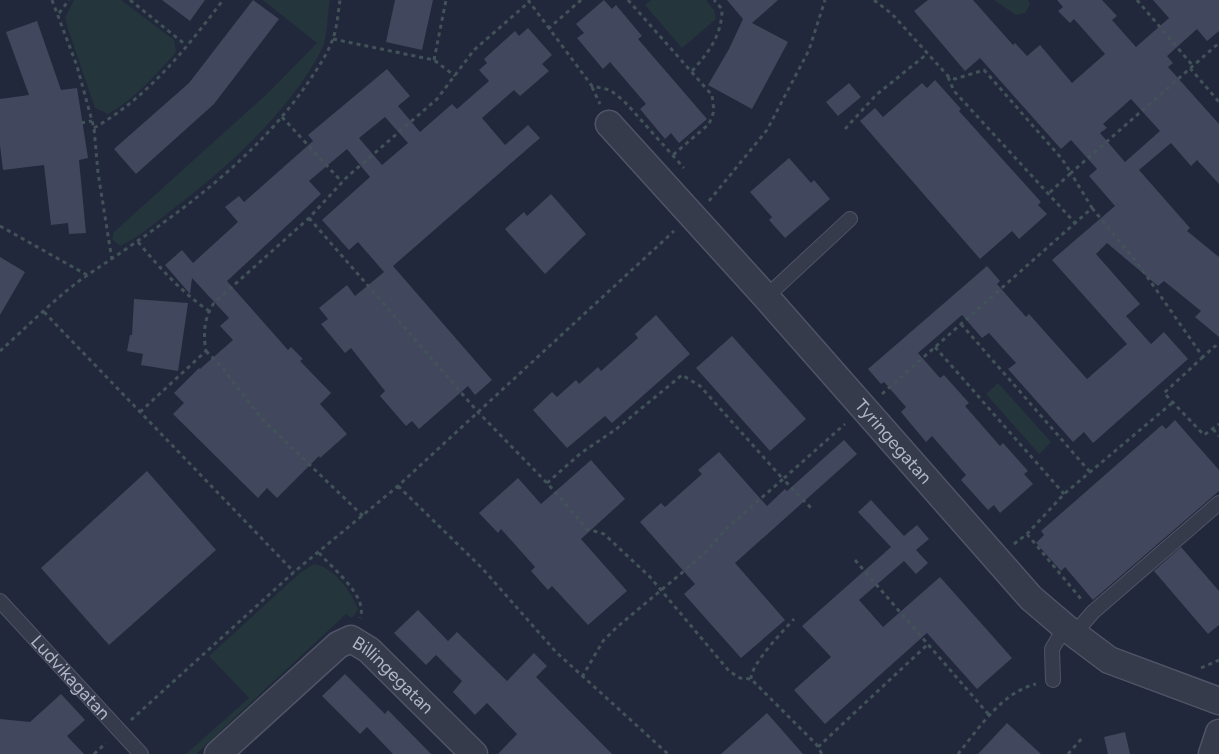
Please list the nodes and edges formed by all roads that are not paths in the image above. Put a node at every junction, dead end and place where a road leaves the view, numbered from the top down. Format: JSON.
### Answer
{"nodes":[{"id":1,"x":609,"y":124,"type":"dead end"},
{"id":2,"x":850,"y":219,"type":"dead end"},
{"id":3,"x":766,"y":297,"type":"junction"},
{"id":4,"x":1219,"y":503,"type":"edge"},
{"id":5,"x":0,"y":601,"type":"edge"},
{"id":6,"x":1069,"y":630,"type":"junction"},
{"id":7,"x":1053,"y":680,"type":"road end"},
{"id":8,"x":1219,"y":702,"type":"edge"},
{"id":9,"x":1219,"y":733,"type":"edge"},
{"id":10,"x":141,"y":754,"type":"edge"},
{"id":11,"x":218,"y":754,"type":"edge"},
{"id":12,"x":474,"y":754,"type":"edge"},
{"id":13,"x":1212,"y":754,"type":"edge"}],
"edges":[{"from":1,"to":3,"type":"street","name":"Tyringegatan"},
{"from":2,"to":3,"type":"lane"},
{"from":3,"to":6,"type":"street","name":"Tyringegatan"},
{"from":4,"to":6,"type":"lane"},
{"from":5,"to":10,"type":"lane","name":"Ludvikagatan"},
{"from":6,"to":7,"type":"lane"},
{"from":6,"to":8,"type":"street","name":"Tyringegatan"},
{"from":9,"to":13,"type":"street"},
{"from":11,"to":12,"type":"street","name":"Billingegatan"}]}
